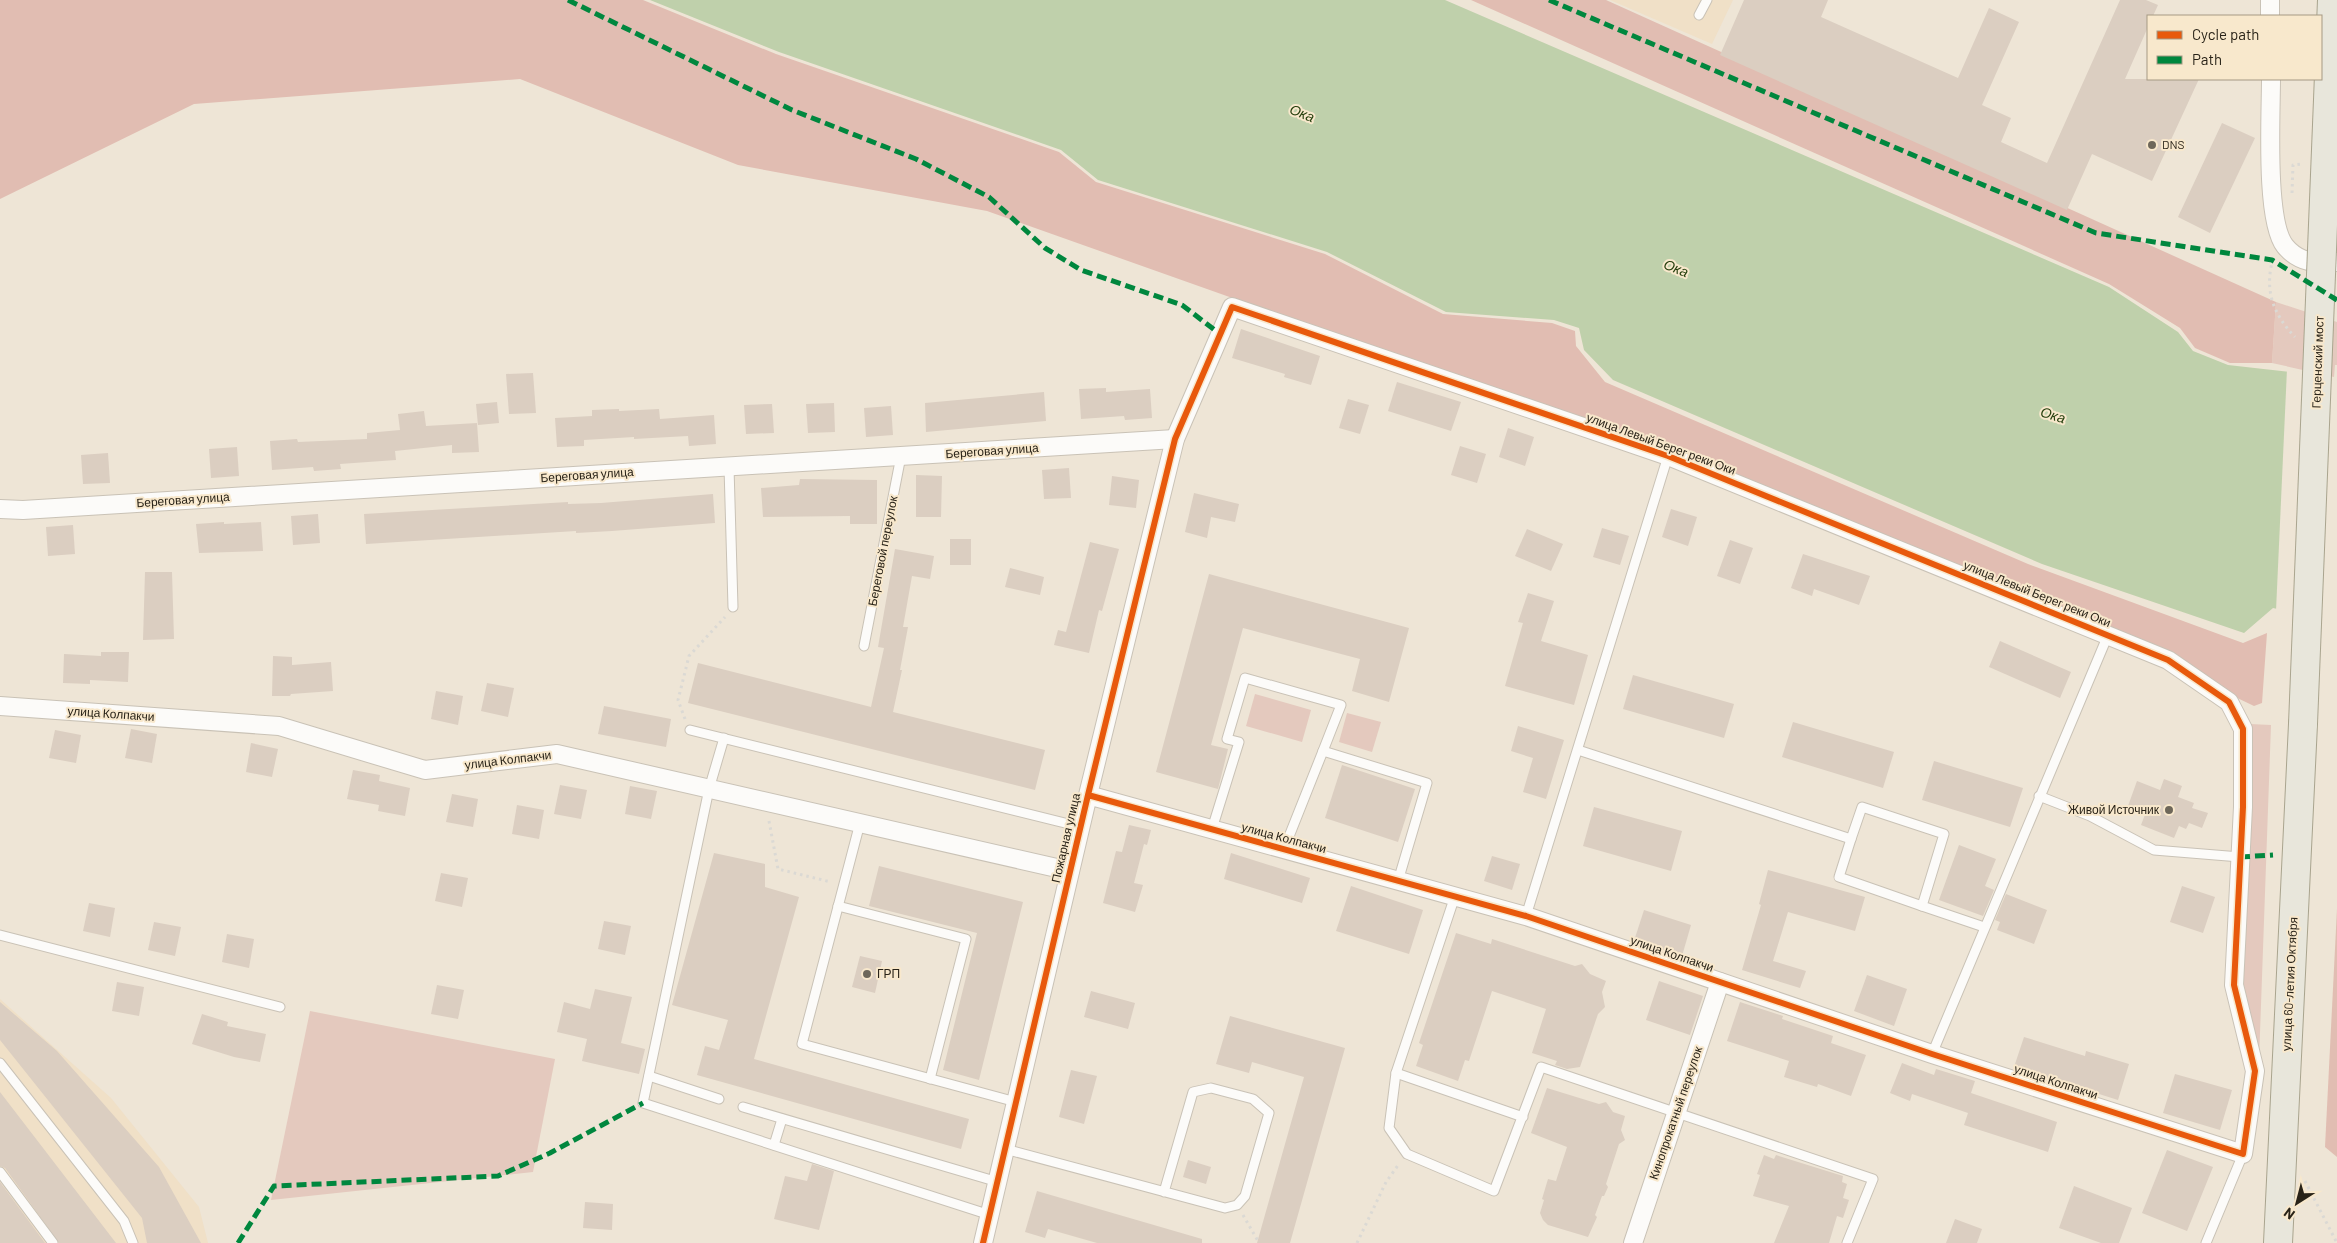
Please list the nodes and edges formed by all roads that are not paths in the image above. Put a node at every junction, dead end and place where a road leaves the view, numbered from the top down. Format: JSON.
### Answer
{"nodes":[{"id":1,"x":1707,"y":0,"type":"edge"},
{"id":2,"x":2270,"y":0,"type":"edge"},
{"id":3,"x":2332,"y":0,"type":"edge"},
{"id":4,"x":2270,"y":15,"type":"edge"},
{"id":5,"x":1699,"y":16,"type":"dead end"},
{"id":6,"x":2271,"y":80,"type":"edge"},
{"id":7,"x":2337,"y":262,"type":"edge"},
{"id":8,"x":1174,"y":439,"type":"junction"},
{"id":9,"x":901,"y":456,"type":"junction"},
{"id":10,"x":1668,"y":456,"type":"junction"},
{"id":11,"x":729,"y":467,"type":"junction"},
{"id":12,"x":0,"y":509,"type":"edge"},
{"id":13,"x":733,"y":607,"type":"road end"},
{"id":14,"x":2108,"y":635,"type":"junction"},
{"id":15,"x":864,"y":646,"type":"dead end"},
{"id":16,"x":0,"y":706,"type":"edge"},
{"id":17,"x":2302,"y":724,"type":"joint"},
{"id":18,"x":690,"y":730,"type":"road end"},
{"id":19,"x":724,"y":738,"type":"junction"},
{"id":20,"x":1578,"y":750,"type":"junction"},
{"id":21,"x":1323,"y":751,"type":"junction"},
{"id":22,"x":709,"y":789,"type":"junction"},
{"id":23,"x":1088,"y":795,"type":"junction"},
{"id":24,"x":2039,"y":796,"type":"junction"},
{"id":25,"x":860,"y":823,"type":"junction"},
{"id":26,"x":1081,"y":827,"type":"junction"},
{"id":27,"x":1212,"y":830,"type":"junction"},
{"id":28,"x":1851,"y":839,"type":"junction"},
{"id":29,"x":1284,"y":849,"type":"junction"},
{"id":30,"x":2240,"y":857,"type":"junction"},
{"id":31,"x":1070,"y":871,"type":"junction"},
{"id":32,"x":1398,"y":881,"type":"junction"},
{"id":33,"x":1455,"y":896,"type":"junction"},
{"id":34,"x":838,"y":906,"type":"junction"},
{"id":35,"x":1922,"y":906,"type":"junction"},
{"id":36,"x":1526,"y":916,"type":"junction"},
{"id":37,"x":1984,"y":927,"type":"junction"},
{"id":38,"x":0,"y":935,"type":"edge"},
{"id":39,"x":1720,"y":982,"type":"junction"},
{"id":40,"x":280,"y":1007,"type":"dead end"},
{"id":41,"x":1932,"y":1054,"type":"junction"},
{"id":42,"x":0,"y":1063,"type":"edge"},
{"id":43,"x":1396,"y":1072,"type":"junction"},
{"id":44,"x":649,"y":1076,"type":"junction"},
{"id":45,"x":930,"y":1079,"type":"junction"},
{"id":46,"x":719,"y":1099,"type":"dead end"},
{"id":47,"x":1016,"y":1102,"type":"junction"},
{"id":48,"x":743,"y":1107,"type":"dead end"},
{"id":49,"x":1677,"y":1113,"type":"junction"},
{"id":50,"x":1523,"y":1117,"type":"junction"},
{"id":51,"x":782,"y":1118,"type":"junction"},
{"id":52,"x":774,"y":1145,"type":"junction"},
{"id":53,"x":1006,"y":1149,"type":"junction"},
{"id":54,"x":2243,"y":1154,"type":"junction"},
{"id":55,"x":0,"y":1172,"type":"edge"},
{"id":56,"x":998,"y":1182,"type":"junction"},
{"id":57,"x":1164,"y":1192,"type":"junction"},
{"id":58,"x":990,"y":1215,"type":"junction"},
{"id":59,"x":53,"y":1243,"type":"edge"},
{"id":60,"x":133,"y":1243,"type":"edge"},
{"id":61,"x":983,"y":1243,"type":"edge"},
{"id":62,"x":1633,"y":1243,"type":"edge"},
{"id":63,"x":1847,"y":1243,"type":"edge"},
{"id":64,"x":2206,"y":1243,"type":"edge"},
{"id":65,"x":2278,"y":1243,"type":"edge"}],
"edges":[{"from":1,"to":5,"type":"lane"},
{"from":2,"to":4,"type":"street"},
{"from":3,"to":17,"type":"main road","name":"Герценский мост","bridge":true},
{"from":6,"to":7,"type":"street"},
{"from":8,"to":9,"type":"street","name":"Береговая улица"},
{"from":8,"to":10,"type":"street","name":"улица Левый Берег реки Оки"},
{"from":8,"to":23,"type":"street","name":"Пожарная улица"},
{"from":9,"to":11,"type":"street","name":"Береговая улица"},
{"from":9,"to":15,"type":"lane","name":"Береговой переулок"},
{"from":10,"to":14,"type":"street","name":"улица Левый Берег реки Оки"},
{"from":10,"to":20,"type":"lane"},
{"from":11,"to":12,"type":"street","name":"Береговая улица"},
{"from":11,"to":13,"type":"lane"},
{"from":14,"to":24,"type":"lane"},
{"from":14,"to":30,"type":"street","name":"улица Левый Берег реки Оки"},
{"from":16,"to":22,"type":"street","name":"улица Колпакчи"},
{"from":17,"to":65,"type":"main road","name":"улица 60-летия Октября"},
{"from":18,"to":19,"type":"lane"},
{"from":19,"to":22,"type":"lane"},
{"from":19,"to":26,"type":"lane"},
{"from":20,"to":28,"type":"lane"},
{"from":20,"to":36,"type":"lane"},
{"from":21,"to":27,"type":"lane"},
{"from":21,"to":29,"type":"lane"},
{"from":21,"to":32,"type":"lane"},
{"from":22,"to":25,"type":"street","name":"улица Колпакчи"},
{"from":22,"to":44,"type":"lane"},
{"from":23,"to":26,"type":"street","name":"Пожарная улица"},
{"from":23,"to":27,"type":"street","name":"улица Колпакчи"},
{"from":24,"to":30,"type":"lane"},
{"from":24,"to":37,"type":"lane"},
{"from":25,"to":31,"type":"street","name":"улица Колпакчи"},
{"from":25,"to":34,"type":"lane"},
{"from":26,"to":31,"type":"street","name":"Пожарная улица"},
{"from":27,"to":29,"type":"street","name":"улица Колпакчи"},
{"from":28,"to":35,"type":"lane"},
{"from":28,"to":35,"type":"lane"},
{"from":29,"to":32,"type":"street","name":"улица Колпакчи"},
{"from":30,"to":54,"type":"street","name":"улица Левый Берег реки Оки"},
{"from":31,"to":47,"type":"street","name":"Пожарная улица"},
{"from":32,"to":33,"type":"street","name":"улица Колпакчи"},
{"from":33,"to":36,"type":"street","name":"улица Колпакчи"},
{"from":33,"to":43,"type":"lane"},
{"from":34,"to":45,"type":"lane"},
{"from":34,"to":45,"type":"lane"},
{"from":35,"to":37,"type":"lane"},
{"from":36,"to":39,"type":"street","name":"улица Колпакчи"},
{"from":37,"to":41,"type":"lane"},
{"from":38,"to":40,"type":"lane"},
{"from":39,"to":41,"type":"street","name":"улица Колпакчи"},
{"from":39,"to":49,"type":"street","name":"Кинопрокатный переулок"},
{"from":41,"to":54,"type":"street","name":"улица Колпакчи"},
{"from":42,"to":60,"type":"lane"},
{"from":43,"to":50,"type":"lane"},
{"from":43,"to":50,"type":"lane"},
{"from":44,"to":46,"type":"lane"},
{"from":44,"to":52,"type":"lane"},
{"from":45,"to":47,"type":"lane"},
{"from":47,"to":53,"type":"street","name":"Пожарная улица"},
{"from":48,"to":51,"type":"lane"},
{"from":49,"to":50,"type":"lane"},
{"from":49,"to":62,"type":"street","name":"Кинопрокатный переулок"},
{"from":49,"to":63,"type":"lane"},
{"from":51,"to":52,"type":"lane"},
{"from":51,"to":56,"type":"lane"},
{"from":52,"to":58,"type":"lane"},
{"from":53,"to":56,"type":"street","name":"Пожарная улица"},
{"from":53,"to":57,"type":"lane"},
{"from":54,"to":64,"type":"lane"},
{"from":55,"to":59,"type":"lane"},
{"from":56,"to":58,"type":"street","name":"Пожарная улица"},
{"from":57,"to":57,"type":"lane"},
{"from":58,"to":61,"type":"street","name":"Пожарная улица"}]}
